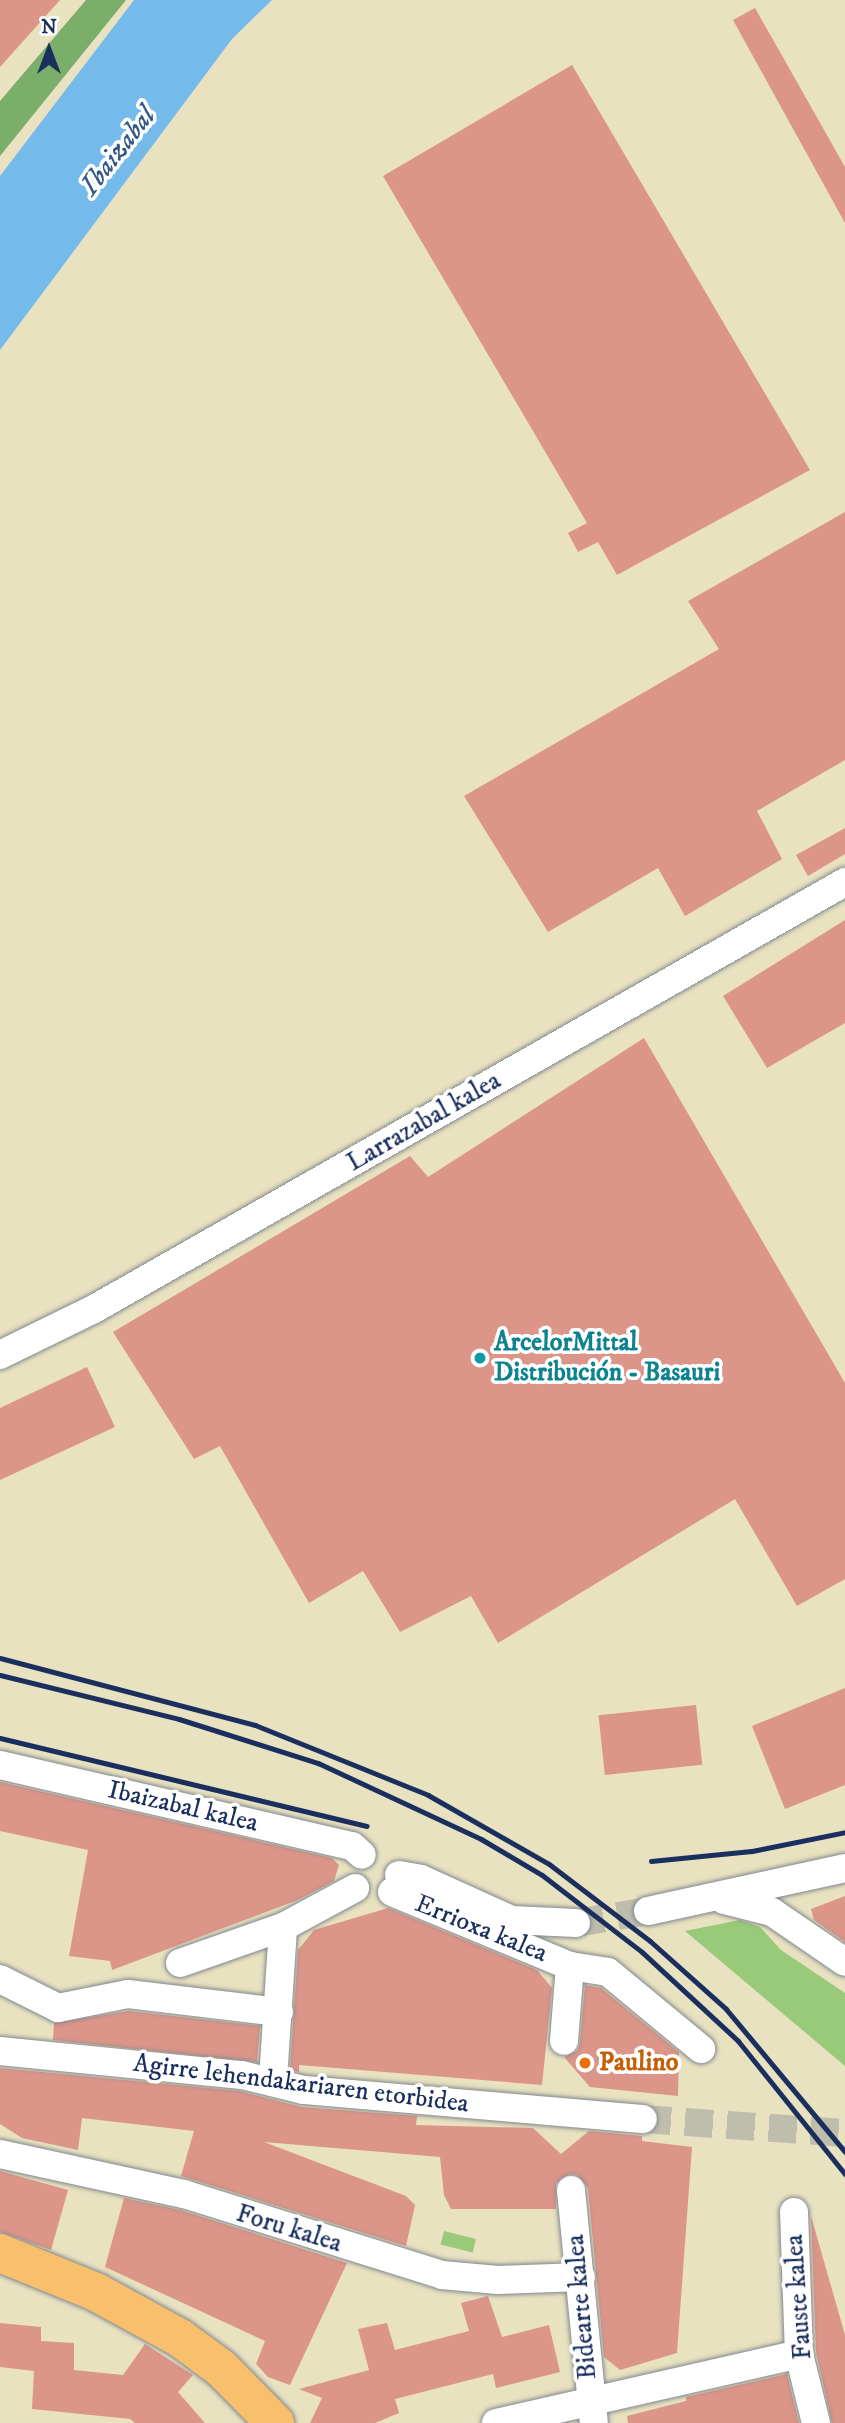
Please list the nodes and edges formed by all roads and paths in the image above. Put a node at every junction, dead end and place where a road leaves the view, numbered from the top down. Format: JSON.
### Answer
{"nodes":[{"id":1,"x":845,"y":882,"type":"edge"},
{"id":2,"x":0,"y":1355,"type":"edge"},
{"id":3,"x":0,"y":1765,"type":"edge"},
{"id":4,"x":362,"y":1854,"type":"junction"},
{"id":5,"x":832,"y":1872,"type":"edge"},
{"id":6,"x":396,"y":1883,"type":"junction"},
{"id":7,"x":355,"y":1888,"type":"junction"},
{"id":8,"x":710,"y":1900,"type":"junction"},
{"id":9,"x":648,"y":1911,"type":"tunnel mouth"},
{"id":10,"x":576,"y":1923,"type":"tunnel mouth"},
{"id":11,"x":283,"y":1927,"type":"junction"},
{"id":12,"x":793,"y":1927,"type":"junction"},
{"id":13,"x":845,"y":1962,"type":"edge"},
{"id":14,"x":180,"y":1963,"type":"dead end"},
{"id":15,"x":570,"y":1966,"type":"junction"},
{"id":16,"x":0,"y":1979,"type":"edge"},
{"id":17,"x":279,"y":2012,"type":"junction"},
{"id":18,"x":564,"y":2041,"type":"dead end"},
{"id":19,"x":701,"y":2049,"type":"dead end"},
{"id":20,"x":0,"y":2050,"type":"edge"},
{"id":21,"x":273,"y":2080,"type":"junction"},
{"id":22,"x":643,"y":2119,"type":"tunnel mouth"},
{"id":23,"x":0,"y":2154,"type":"edge"},
{"id":24,"x":571,"y":2190,"type":"dead end"},
{"id":25,"x":793,"y":2212,"type":"dead end"},
{"id":26,"x":2,"y":2257,"type":"edge"},
{"id":27,"x":580,"y":2277,"type":"junction"},
{"id":28,"x":800,"y":2354,"type":"junction"},
{"id":29,"x":592,"y":2411,"type":"edge"},
{"id":30,"x":275,"y":2423,"type":"edge"},
{"id":31,"x":496,"y":2423,"type":"edge"},
{"id":32,"x":816,"y":2423,"type":"edge"}],
"edges":[{"from":1,"to":2,"type":"street","name":"Larrazabal kalea"},
{"from":3,"to":4,"type":"street","name":"Ibaizabal kalea"},
{"from":4,"to":6,"type":"street"},
{"from":4,"to":7,"type":"street"},
{"from":5,"to":8,"type":"street"},
{"from":5,"to":12,"type":"street"},
{"from":6,"to":7,"type":"street"},
{"from":6,"to":10,"type":"street"},
{"from":6,"to":15,"type":"street","name":"Errioxa kalea"},
{"from":7,"to":11,"type":"street"},
{"from":8,"to":9,"type":"street"},
{"from":8,"to":12,"type":"street"},
{"from":11,"to":14,"type":"street"},
{"from":11,"to":17,"type":"street"},
{"from":12,"to":13,"type":"street"},
{"from":15,"to":18,"type":"street","name":"Errioxa kalea"},
{"from":15,"to":19,"type":"street","name":"Errioxa kalea"},
{"from":16,"to":17,"type":"street"},
{"from":17,"to":21,"type":"street"},
{"from":20,"to":21,"type":"street","name":"Agirre lehendakariaren etorbidea"},
{"from":21,"to":22,"type":"street","name":"Agirre lehendakariaren etorbidea"},
{"from":23,"to":27,"type":"street","name":"Foru kalea"},
{"from":24,"to":27,"type":"street","name":"Bidearte kalea"},
{"from":25,"to":28,"type":"street","name":"Fauste kalea"},
{"from":26,"to":30,"type":"main road"},
{"from":27,"to":29,"type":"street","name":"Bidearte kalea"},
{"from":28,"to":29,"type":"street"},
{"from":28,"to":32,"type":"street","name":"Fauste kalea"},
{"from":29,"to":31,"type":"street"}]}
